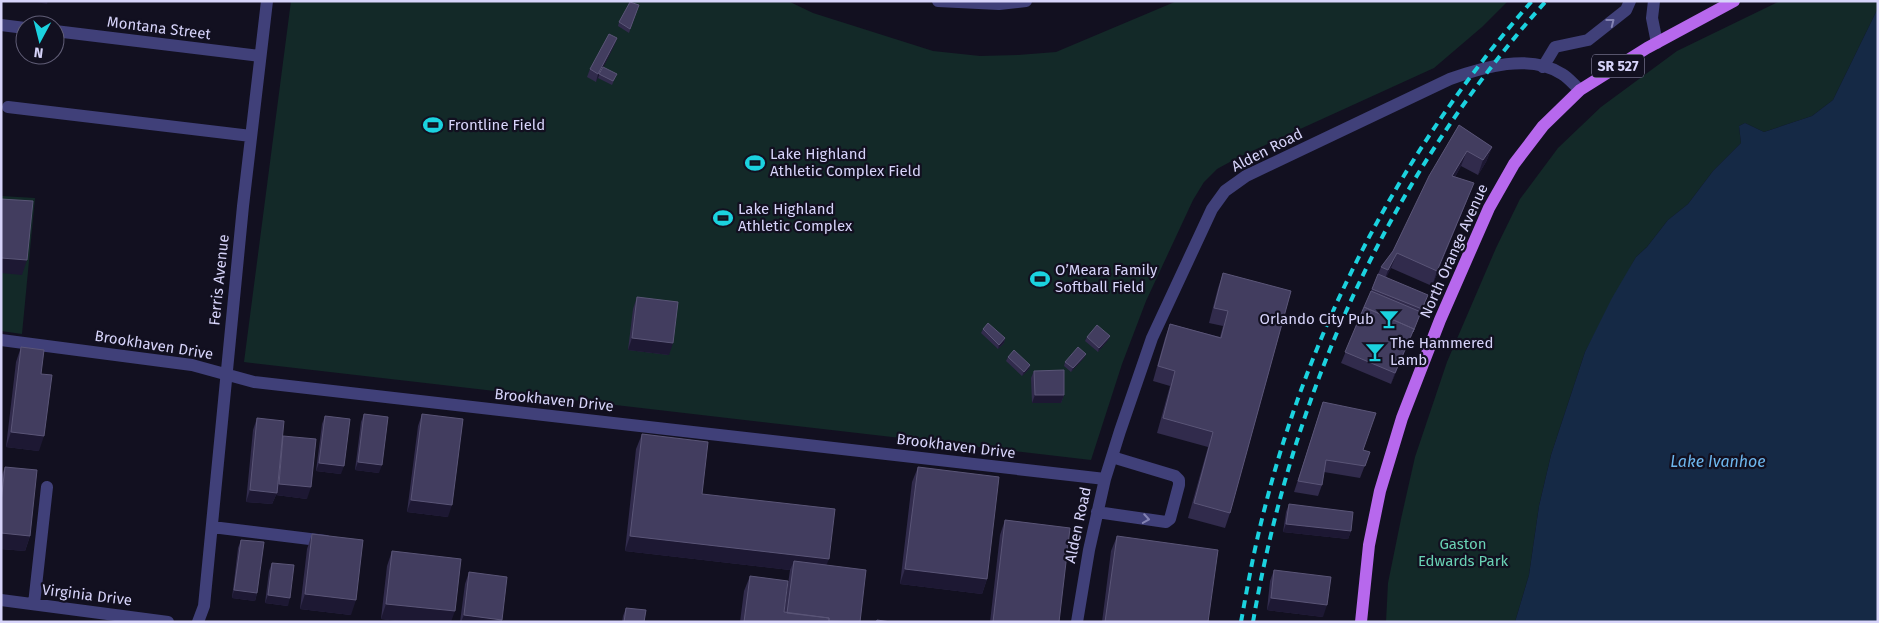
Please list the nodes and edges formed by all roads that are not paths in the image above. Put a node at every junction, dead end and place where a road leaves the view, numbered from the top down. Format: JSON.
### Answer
{"nodes":[{"id":1,"x":267,"y":1,"type":"edge"},
{"id":2,"x":938,"y":1,"type":"edge"},
{"id":3,"x":1026,"y":1,"type":"edge"},
{"id":4,"x":1630,"y":1,"type":"edge"},
{"id":5,"x":1654,"y":1,"type":"edge"},
{"id":6,"x":1734,"y":1,"type":"edge"},
{"id":7,"x":1,"y":25,"type":"edge"},
{"id":8,"x":15,"y":27,"type":"edge"},
{"id":9,"x":65,"y":32,"type":"edge"},
{"id":10,"x":1657,"y":43,"type":"junction"},
{"id":11,"x":260,"y":56,"type":"junction"},
{"id":12,"x":1543,"y":67,"type":"junction"},
{"id":13,"x":1580,"y":90,"type":"junction"},
{"id":14,"x":8,"y":108,"type":"dead end"},
{"id":15,"x":251,"y":136,"type":"junction"},
{"id":16,"x":1,"y":340,"type":"edge"},
{"id":17,"x":226,"y":374,"type":"junction"},
{"id":18,"x":1112,"y":457,"type":"junction"},
{"id":19,"x":1105,"y":479,"type":"junction"},
{"id":20,"x":47,"y":487,"type":"dead end"},
{"id":21,"x":1097,"y":512,"type":"junction"},
{"id":22,"x":212,"y":527,"type":"junction"},
{"id":23,"x":337,"y":543,"type":"edge"},
{"id":24,"x":1,"y":600,"type":"edge"},
{"id":25,"x":34,"y":604,"type":"junction"},
{"id":26,"x":168,"y":622,"type":"edge"},
{"id":27,"x":198,"y":622,"type":"edge"},
{"id":28,"x":1077,"y":622,"type":"edge"},
{"id":29,"x":1361,"y":622,"type":"edge"}],
"edges":[{"from":1,"to":11,"type":"street","name":"Ferris Avenue"},
{"from":2,"to":3,"type":"street"},
{"from":12,"to":4,"type":"street","one_way":true},
{"from":5,"to":10,"type":"street"},
{"from":6,"to":10,"type":"main road","name":"North Orange Avenue","number":"SR 527"},
{"from":7,"to":8,"type":"street"},
{"from":9,"to":11,"type":"street","name":"Montana Street"},
{"from":10,"to":13,"type":"main road","name":"North Orange Avenue","number":"SR 527"},
{"from":11,"to":15,"type":"street","name":"Ferris Avenue"},
{"from":12,"to":13,"type":"street","name":"Alden Road"},
{"from":12,"to":18,"type":"street","name":"Alden Road"},
{"from":13,"to":29,"type":"main road","name":"North Orange Avenue","number":"SR 527"},
{"from":14,"to":15,"type":"street"},
{"from":15,"to":17,"type":"street","name":"Ferris Avenue"},
{"from":16,"to":17,"type":"street","name":"Brookhaven Drive"},
{"from":17,"to":19,"type":"street","name":"Brookhaven Drive"},
{"from":17,"to":22,"type":"street","name":"Ferris Avenue"},
{"from":18,"to":19,"type":"street","name":"Alden Road"},
{"from":21,"to":18,"type":"street","one_way":true},
{"from":19,"to":21,"type":"street","name":"Alden Road"},
{"from":20,"to":25,"type":"street"},
{"from":21,"to":28,"type":"street","name":"Alden Road"},
{"from":22,"to":23,"type":"street"},
{"from":22,"to":27,"type":"street","name":"Ferris Avenue"},
{"from":24,"to":25,"type":"street","name":"Virginia Drive"},
{"from":25,"to":26,"type":"street","name":"Virginia Drive"}]}
